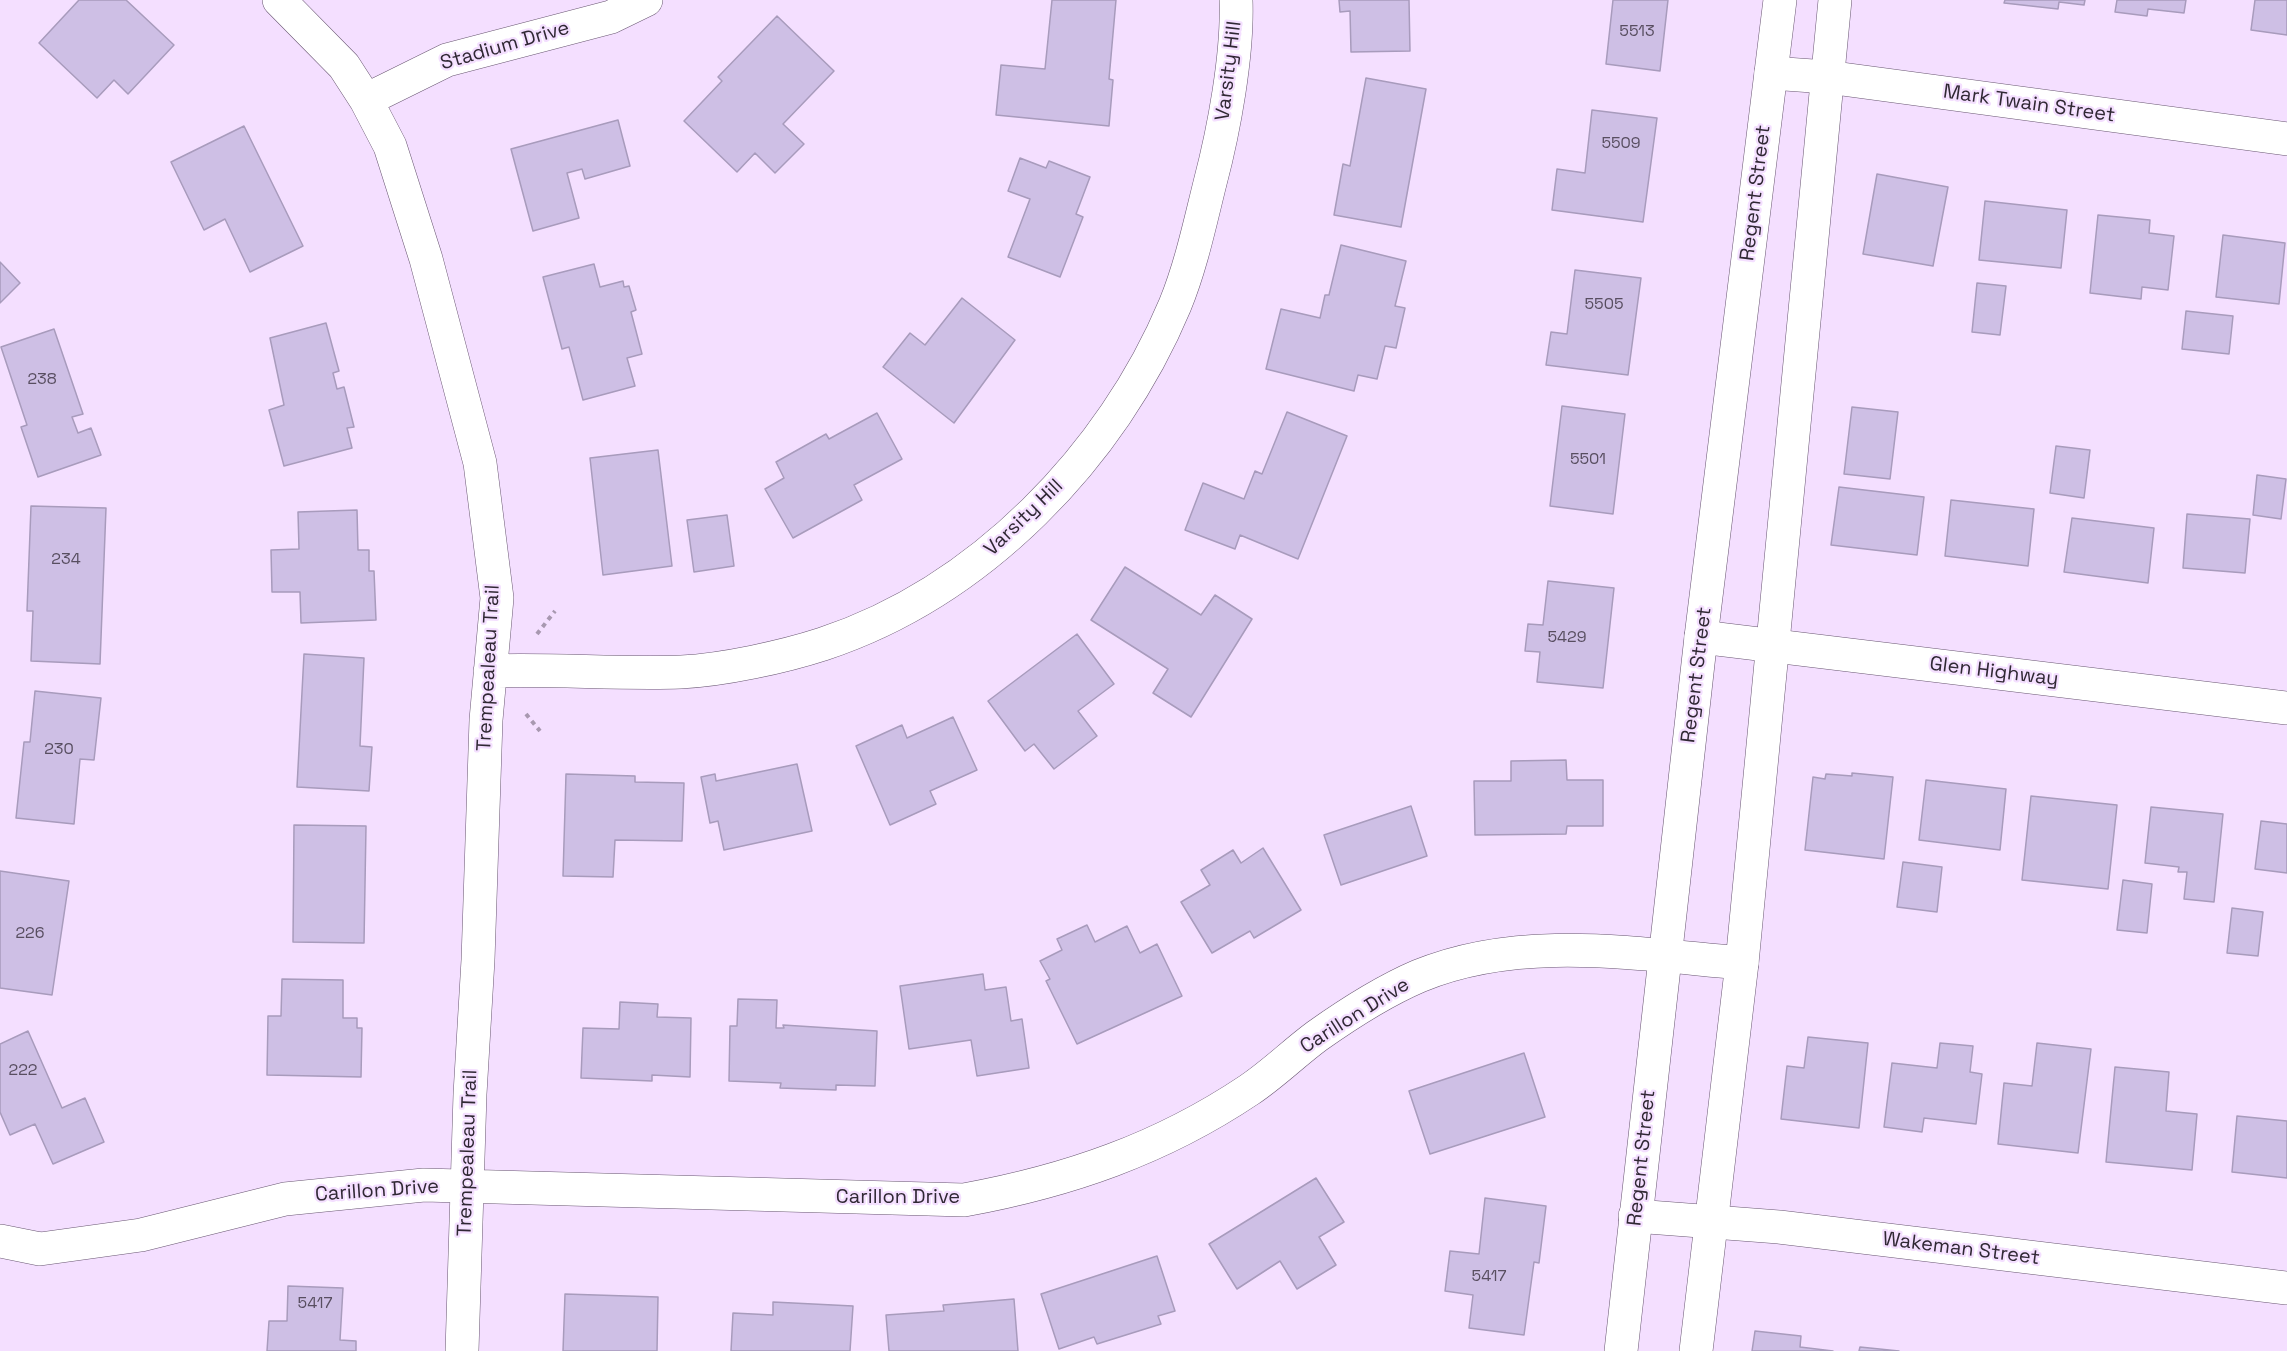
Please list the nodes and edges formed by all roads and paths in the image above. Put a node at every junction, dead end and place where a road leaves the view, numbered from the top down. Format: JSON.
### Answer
{"nodes":[{"id":1,"x":279,"y":0,"type":"edge"},
{"id":2,"x":646,"y":0,"type":"edge"},
{"id":3,"x":1236,"y":0,"type":"edge"},
{"id":4,"x":1780,"y":0,"type":"edge"},
{"id":5,"x":1835,"y":0,"type":"edge"},
{"id":6,"x":1772,"y":73,"type":"junction"},
{"id":7,"x":1827,"y":77,"type":"junction"},
{"id":8,"x":366,"y":100,"type":"junction"},
{"id":9,"x":2287,"y":139,"type":"edge"},
{"id":10,"x":1701,"y":637,"type":"junction"},
{"id":11,"x":1773,"y":645,"type":"junction"},
{"id":12,"x":490,"y":670,"type":"junction"},
{"id":13,"x":2287,"y":708,"type":"edge"},
{"id":14,"x":1665,"y":956,"type":"junction"},
{"id":15,"x":1742,"y":963,"type":"junction"},
{"id":16,"x":466,"y":1187,"type":"junction"},
{"id":17,"x":1635,"y":1216,"type":"junction"},
{"id":18,"x":1710,"y":1221,"type":"junction"},
{"id":19,"x":0,"y":1241,"type":"edge"},
{"id":20,"x":2287,"y":1288,"type":"edge"},
{"id":21,"x":462,"y":1351,"type":"edge"},
{"id":22,"x":1621,"y":1351,"type":"edge"},
{"id":23,"x":1696,"y":1351,"type":"edge"}],
"edges":[{"from":1,"to":8,"type":"street","name":"Trempealeau Trail"},
{"from":2,"to":8,"type":"street","name":"Stadium Drive"},
{"from":3,"to":12,"type":"street","name":"Varsity Hill"},
{"from":4,"to":6,"type":"street","name":"Regent Street"},
{"from":5,"to":7,"type":"street"},
{"from":6,"to":7,"type":"street","name":"Mark Twain Street"},
{"from":6,"to":10,"type":"street","name":"Regent Street"},
{"from":7,"to":9,"type":"street","name":"Mark Twain Street"},
{"from":7,"to":11,"type":"street"},
{"from":8,"to":12,"type":"street","name":"Trempealeau Trail"},
{"from":10,"to":11,"type":"street","name":"Glen Highway"},
{"from":10,"to":14,"type":"street","name":"Regent Street"},
{"from":11,"to":13,"type":"street","name":"Glen Highway"},
{"from":11,"to":15,"type":"street"},
{"from":12,"to":16,"type":"street","name":"Trempealeau Trail"},
{"from":14,"to":15,"type":"street","name":"Carillon Drive"},
{"from":14,"to":16,"type":"street","name":"Carillon Drive"},
{"from":14,"to":17,"type":"street","name":"Regent Street"},
{"from":15,"to":18,"type":"street"},
{"from":16,"to":19,"type":"street","name":"Carillon Drive"},
{"from":16,"to":21,"type":"street","name":"Trempealeau Trail"},
{"from":17,"to":18,"type":"street","name":"Wakeman Street"},
{"from":17,"to":22,"type":"street","name":"Regent Street"},
{"from":18,"to":20,"type":"street","name":"Wakeman Street"},
{"from":18,"to":23,"type":"street"}]}
